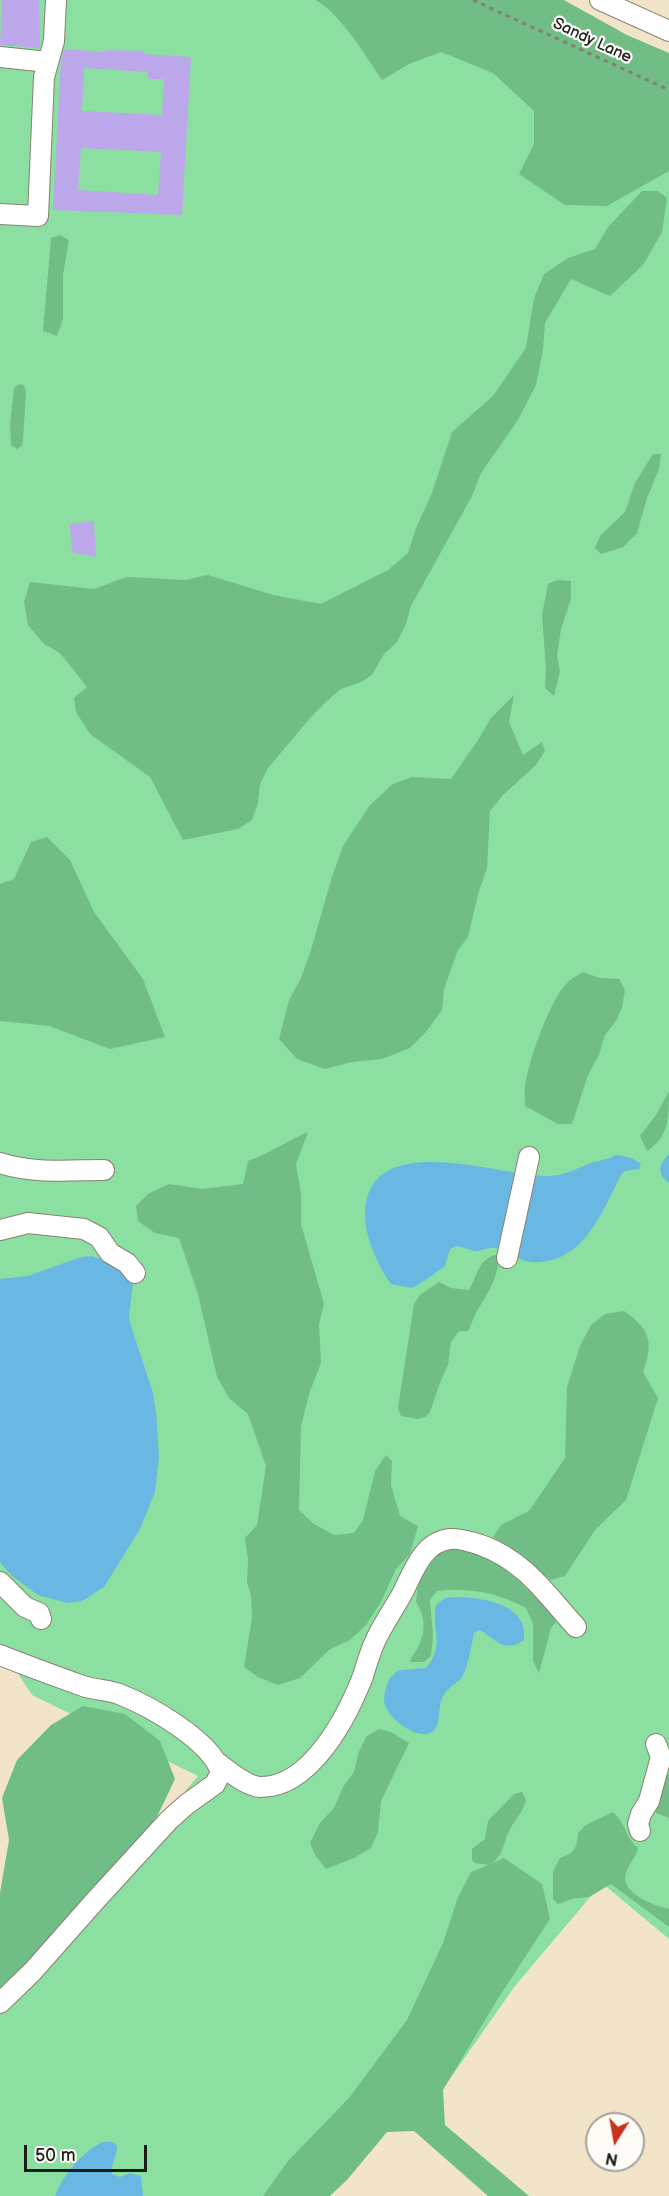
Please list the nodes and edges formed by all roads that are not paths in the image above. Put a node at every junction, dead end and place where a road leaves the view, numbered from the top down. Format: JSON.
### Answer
{"nodes":[{"id":1,"x":56,"y":0,"type":"edge"},
{"id":2,"x":600,"y":0,"type":"edge"},
{"id":3,"x":669,"y":32,"type":"edge"},
{"id":4,"x":0,"y":57,"type":"edge"},
{"id":5,"x":48,"y":62,"type":"junction"},
{"id":6,"x":0,"y":214,"type":"edge"},
{"id":7,"x":529,"y":1157,"type":"dead end"},
{"id":8,"x":0,"y":1163,"type":"edge"},
{"id":9,"x":104,"y":1170,"type":"dead end"},
{"id":10,"x":0,"y":1230,"type":"edge"},
{"id":11,"x":507,"y":1258,"type":"dead end"},
{"id":12,"x":135,"y":1273,"type":"dead end"},
{"id":13,"x":0,"y":1582,"type":"edge"},
{"id":14,"x":41,"y":1619,"type":"dead end"},
{"id":15,"x":576,"y":1627,"type":"dead end"},
{"id":16,"x":0,"y":1655,"type":"edge"},
{"id":17,"x":662,"y":1755,"type":"edge"},
{"id":18,"x":218,"y":1763,"type":"junction"},
{"id":19,"x":640,"y":1831,"type":"dead end"},
{"id":20,"x":0,"y":2003,"type":"edge"}],
"edges":[{"from":1,"to":5,"type":"street"},
{"from":2,"to":3,"type":"street"},
{"from":4,"to":5,"type":"street"},
{"from":5,"to":6,"type":"street"},
{"from":7,"to":11,"type":"street"},
{"from":8,"to":9,"type":"street"},
{"from":10,"to":12,"type":"street"},
{"from":13,"to":14,"type":"street"},
{"from":15,"to":18,"type":"street"},
{"from":16,"to":18,"type":"street"},
{"from":17,"to":19,"type":"street"},
{"from":18,"to":20,"type":"street"}]}
